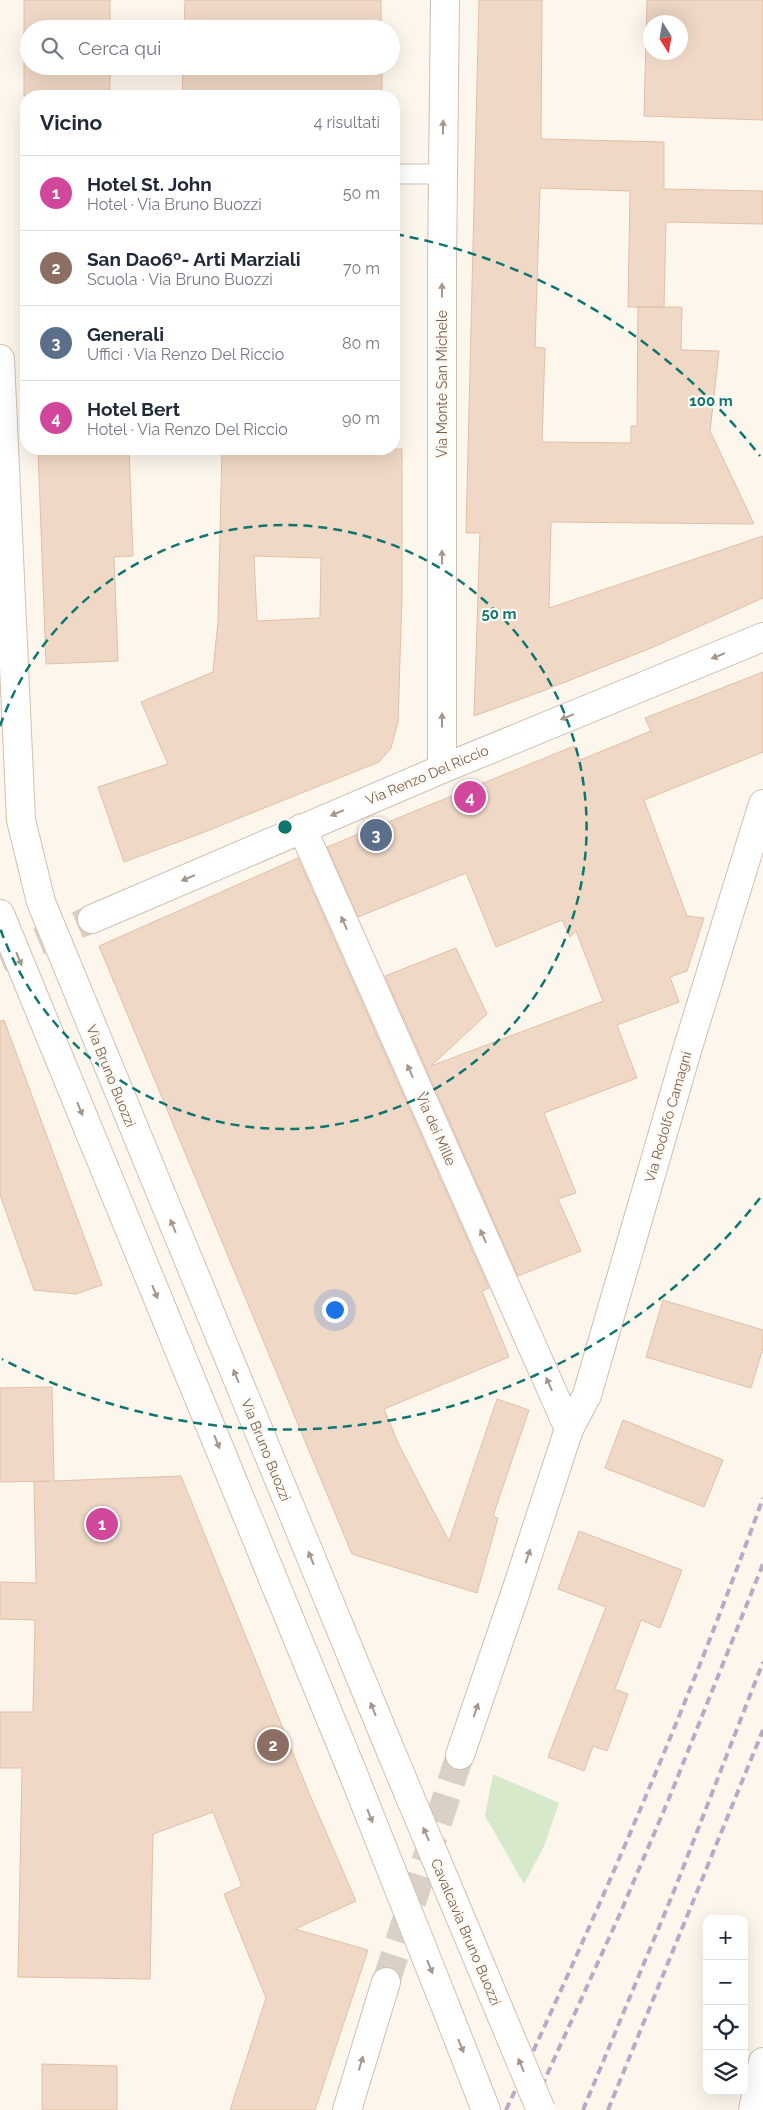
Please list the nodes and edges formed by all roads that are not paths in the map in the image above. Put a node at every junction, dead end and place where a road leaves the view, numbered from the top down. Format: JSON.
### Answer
{"nodes":[{"id":1,"x":445,"y":0,"type":"edge"},
{"id":2,"x":400,"y":174,"type":"edge"},
{"id":3,"x":443,"y":174,"type":"junction"},
{"id":4,"x":0,"y":360,"type":"edge"},
{"id":5,"x":763,"y":637,"type":"edge"},
{"id":6,"x":442,"y":768,"type":"junction"},
{"id":7,"x":763,"y":804,"type":"edge"},
{"id":8,"x":302,"y":828,"type":"junction"},
{"id":9,"x":0,"y":914,"type":"edge"},
{"id":10,"x":92,"y":919,"type":"tunnel mouth"},
{"id":11,"x":569,"y":1429,"type":"junction"},
{"id":12,"x":392,"y":1754,"type":"joint"},
{"id":13,"x":460,"y":1756,"type":"tunnel mouth"},
{"id":14,"x":386,"y":1982,"type":"tunnel mouth"},
{"id":15,"x":763,"y":2062,"type":"edge"},
{"id":16,"x":347,"y":2110,"type":"edge"},
{"id":17,"x":486,"y":2110,"type":"edge"},
{"id":18,"x":541,"y":2110,"type":"edge"},
{"id":19,"x":753,"y":2110,"type":"edge"}],
"edges":[{"from":3,"to":1,"type":"street","name":"Via Monte San Michele","one_way":true},
{"from":2,"to":3,"type":"lane"},
{"from":6,"to":3,"type":"street","name":"Via Monte San Michele","one_way":true},
{"from":12,"to":4,"type":"street","name":"Via Bruno Buozzi","one_way":true},
{"from":5,"to":6,"type":"street","name":"Via Renzo Del Riccio","one_way":true},
{"from":6,"to":8,"type":"street","name":"Via Renzo Del Riccio","one_way":true},
{"from":7,"to":11,"type":"street","name":"Via Rodolfo Camagni"},
{"from":8,"to":10,"type":"street","name":"Via Renzo Del Riccio","one_way":true},
{"from":11,"to":8,"type":"street","name":"Via dei Mille","one_way":true},
{"from":9,"to":17,"type":"street","one_way":true,"bridge":true},
{"from":13,"to":11,"type":"street","name":"Via Rodolfo Camagni","one_way":true},
{"from":18,"to":12,"type":"street","name":"Cavalcavia Bruno Buozzi","one_way":true,"bridge":true},
{"from":16,"to":14,"type":"street","one_way":true},
{"from":15,"to":19,"type":"street"}]}
